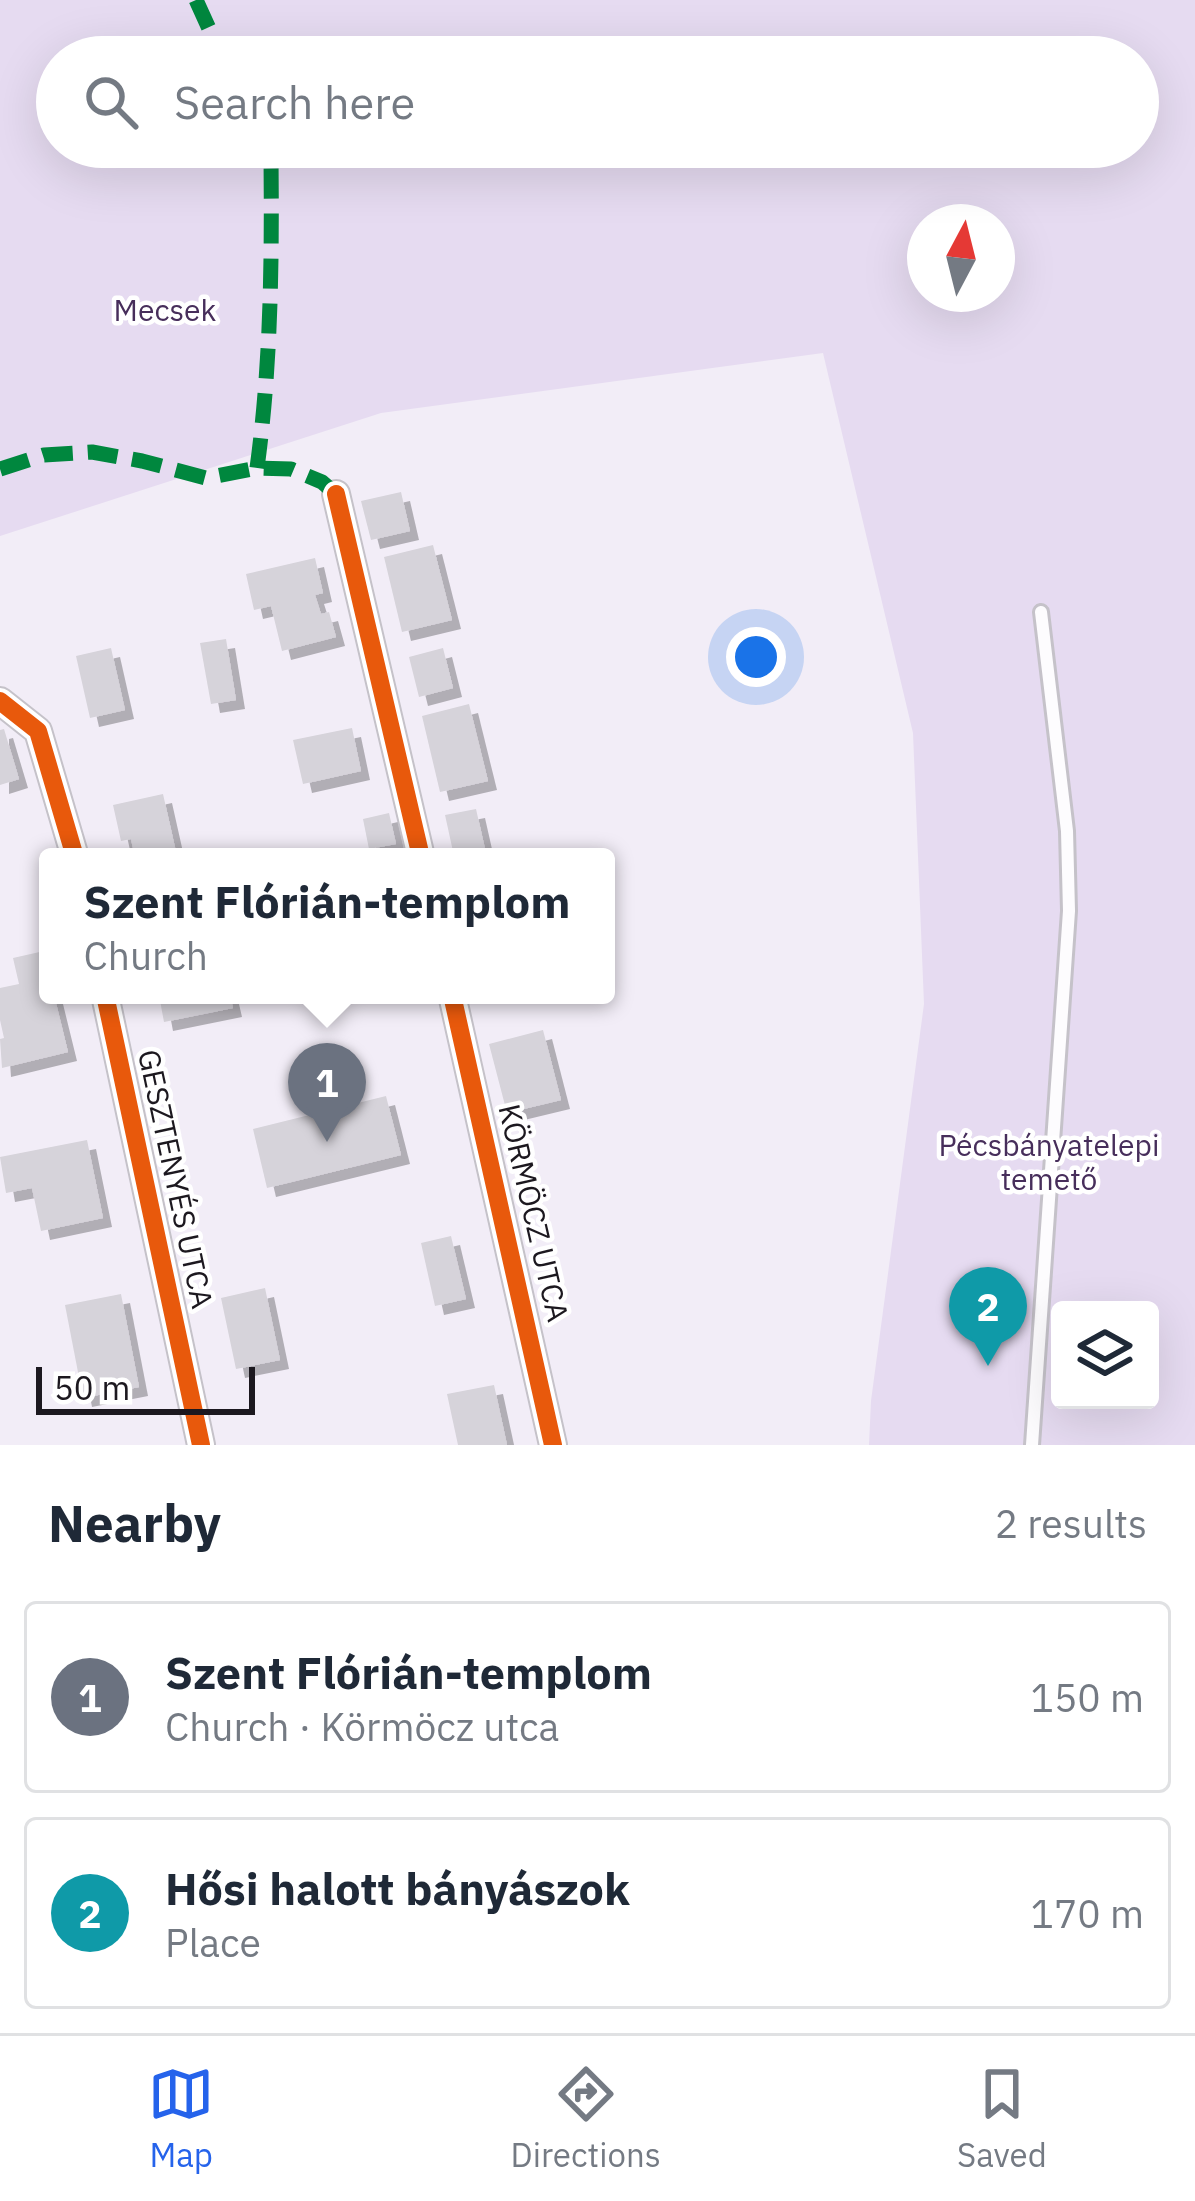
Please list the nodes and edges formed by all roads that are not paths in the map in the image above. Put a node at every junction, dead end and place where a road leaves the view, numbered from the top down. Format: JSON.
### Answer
{"nodes":[{"id":1,"x":336,"y":494,"type":"dead end"},
{"id":2,"x":1041,"y":612,"type":"dead end"},
{"id":3,"x":0,"y":701,"type":"edge"},
{"id":4,"x":72,"y":848,"type":"edge"},
{"id":5,"x":419,"y":848,"type":"edge"},
{"id":6,"x":107,"y":1004,"type":"edge"},
{"id":7,"x":454,"y":1004,"type":"edge"},
{"id":8,"x":201,"y":1445,"type":"edge"},
{"id":9,"x":553,"y":1445,"type":"edge"},
{"id":10,"x":1032,"y":1445,"type":"edge"}],
"edges":[{"from":1,"to":5,"type":"street"},
{"from":2,"to":10,"type":"lane"},
{"from":3,"to":4,"type":"street"},
{"from":6,"to":8,"type":"street","name":"GESZTENYÉS UTCA"},
{"from":7,"to":9,"type":"street","name":"KÖRMÖCZ UTCA"}]}
